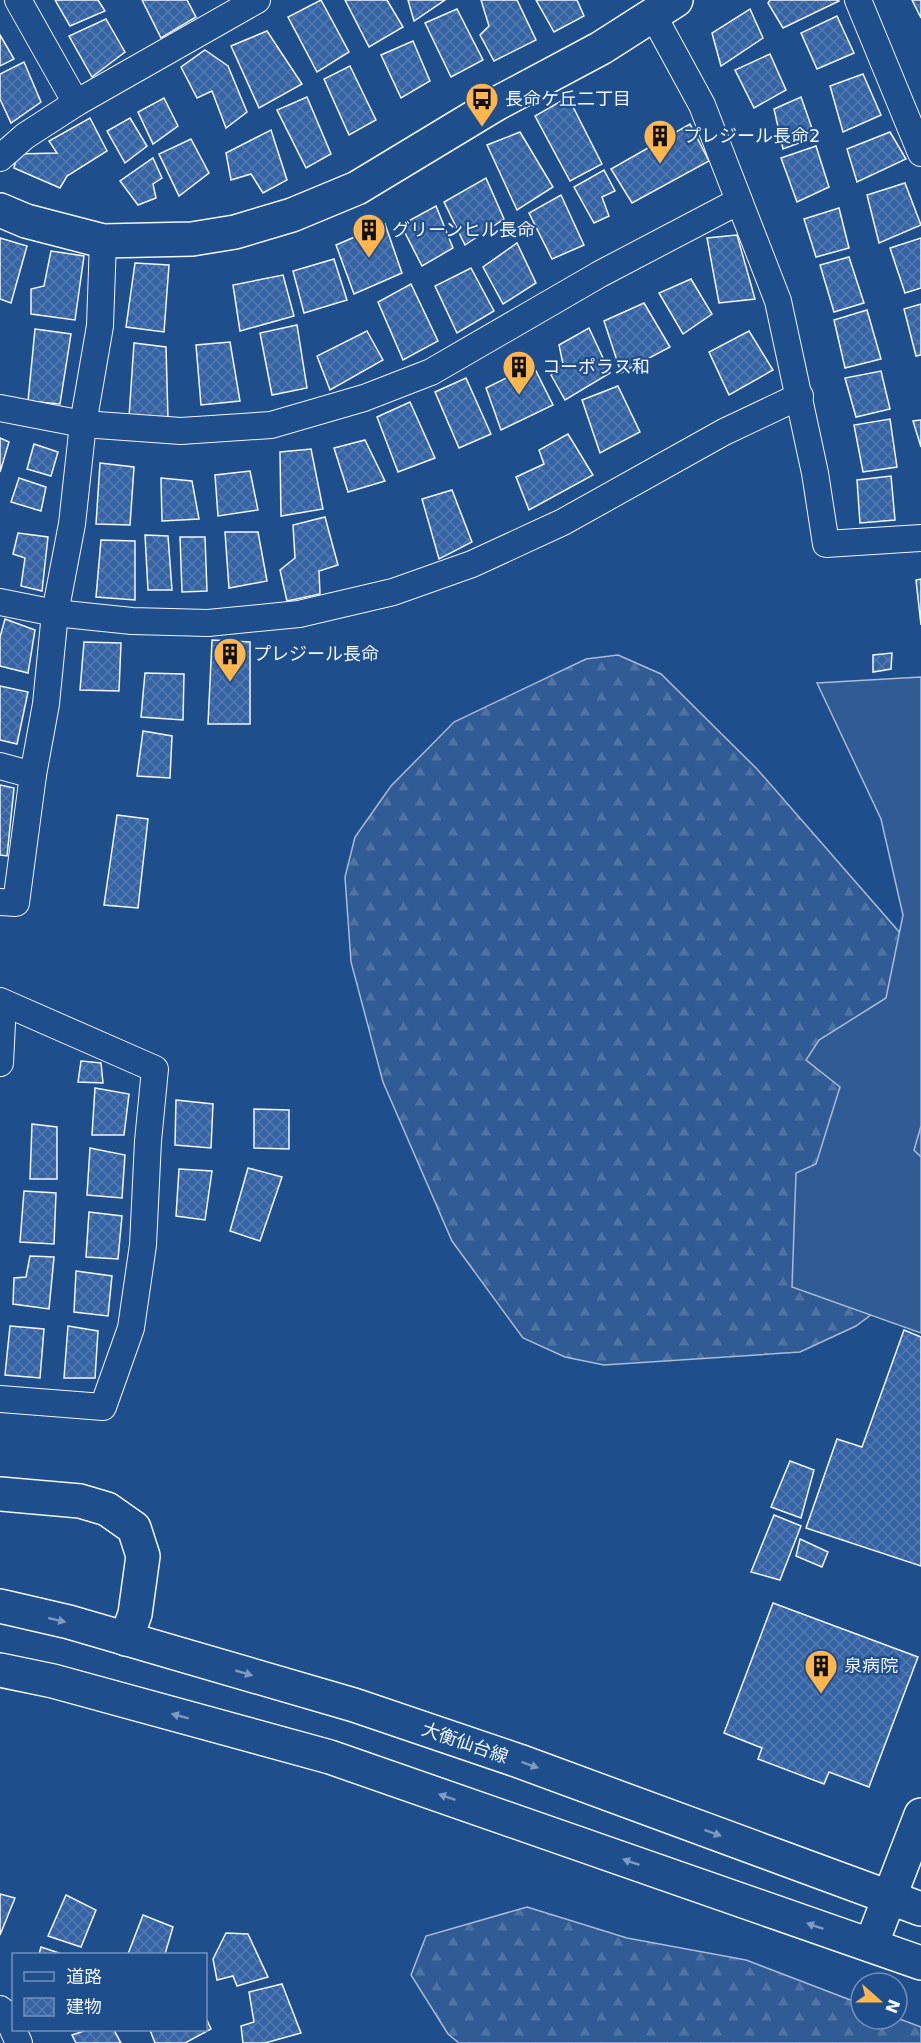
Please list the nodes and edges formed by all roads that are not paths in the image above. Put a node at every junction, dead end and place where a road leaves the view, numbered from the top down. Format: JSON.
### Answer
{"nodes":[{"id":1,"x":18,"y":0,"type":"edge"},
{"id":2,"x":257,"y":0,"type":"edge"},
{"id":3,"x":858,"y":0,"type":"edge"},
{"id":4,"x":232,"y":6,"type":"edge"},
{"id":5,"x":665,"y":7,"type":"edge"},
{"id":6,"x":76,"y":103,"type":"junction"},
{"id":7,"x":921,"y":153,"type":"edge"},
{"id":8,"x":0,"y":158,"type":"edge"},
{"id":9,"x":739,"y":201,"type":"junction"},
{"id":10,"x":0,"y":210,"type":"edge"},
{"id":11,"x":103,"y":241,"type":"junction"},
{"id":12,"x":800,"y":396,"type":"junction"},
{"id":13,"x":0,"y":408,"type":"edge"},
{"id":14,"x":83,"y":424,"type":"junction"},
{"id":15,"x":921,"y":538,"type":"edge"},
{"id":16,"x":0,"y":602,"type":"edge"},
{"id":17,"x":55,"y":613,"type":"junction"},
{"id":18,"x":0,"y":766,"type":"edge"},
{"id":19,"x":33,"y":775,"type":"junction"},
{"id":20,"x":0,"y":902,"type":"edge"},
{"id":21,"x":2,"y":1002,"type":"edge"},
{"id":22,"x":0,"y":1063,"type":"edge"},
{"id":23,"x":0,"y":1399,"type":"edge"},
{"id":24,"x":0,"y":1494,"type":"edge"},
{"id":25,"x":0,"y":1606,"type":"edge"},
{"id":26,"x":126,"y":1639,"type":"junction"},
{"id":27,"x":0,"y":1670,"type":"edge"},
{"id":28,"x":921,"y":1815,"type":"edge"},
{"id":29,"x":890,"y":1897,"type":"junction"},
{"id":30,"x":921,"y":1908,"type":"edge"},
{"id":31,"x":871,"y":1945,"type":"junction"},
{"id":32,"x":921,"y":1963,"type":"edge"},
{"id":33,"x":0,"y":2009,"type":"edge"},
{"id":34,"x":12,"y":2027,"type":"edge"}],
"edges":[{"from":1,"to":6,"type":"street"},
{"from":2,"to":4,"type":"street"},
{"from":3,"to":7,"type":"street"},
{"from":4,"to":6,"type":"street"},
{"from":5,"to":9,"type":"street"},
{"from":5,"to":11,"type":"main road"},
{"from":6,"to":8,"type":"street"},
{"from":9,"to":12,"type":"street"},
{"from":9,"to":14,"type":"street"},
{"from":10,"to":11,"type":"main road"},
{"from":11,"to":14,"type":"street"},
{"from":12,"to":15,"type":"street"},
{"from":12,"to":17,"type":"street"},
{"from":13,"to":14,"type":"street"},
{"from":14,"to":17,"type":"street"},
{"from":16,"to":17,"type":"street"},
{"from":17,"to":19,"type":"street"},
{"from":18,"to":19,"type":"street"},
{"from":19,"to":20,"type":"street"},
{"from":21,"to":22,"type":"street"},
{"from":21,"to":23,"type":"street"},
{"from":24,"to":26,"type":"main road"},
{"from":25,"to":26,"type":"main road","name":"大衡仙台線","one_way":true},
{"from":26,"to":29,"type":"main road","name":"大衡仙台線","one_way":true},
{"from":31,"to":27,"type":"main road","one_way":true},
{"from":28,"to":29,"type":"main road"},
{"from":29,"to":30,"type":"main road","name":"大衡仙台線"},
{"from":29,"to":31,"type":"main road"},
{"from":31,"to":32,"type":"main road"},
{"from":33,"to":34,"type":"street"}]}
